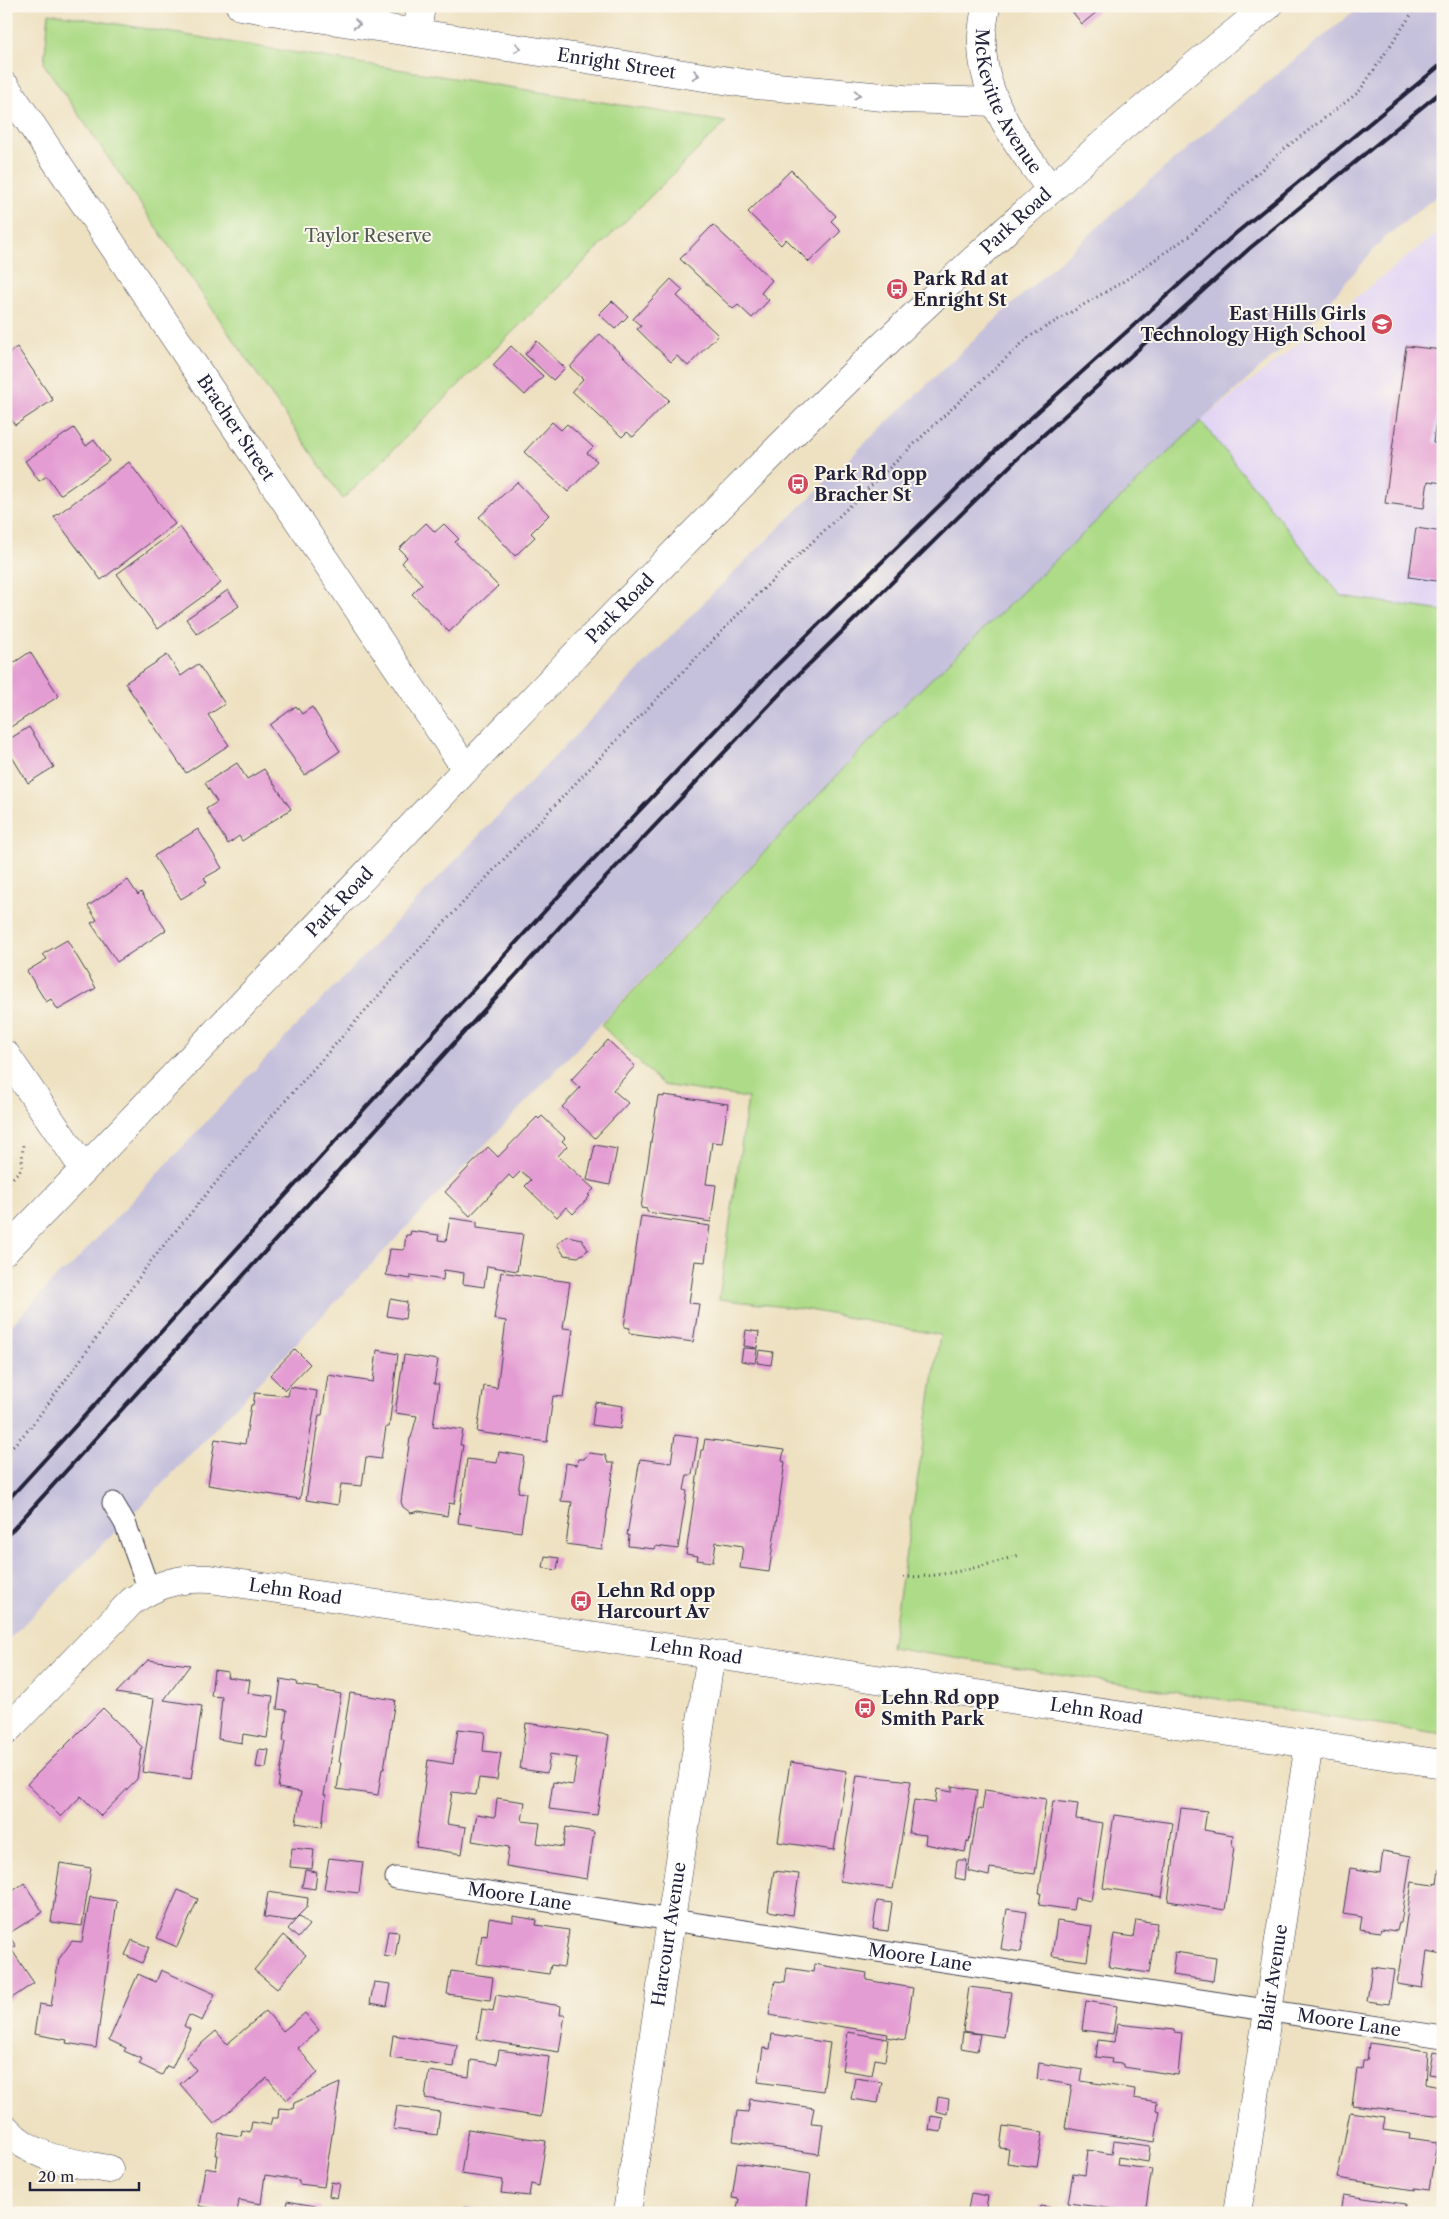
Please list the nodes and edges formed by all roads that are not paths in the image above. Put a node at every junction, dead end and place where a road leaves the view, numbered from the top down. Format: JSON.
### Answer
{"nodes":[{"id":1,"x":240,"y":6,"type":"edge"},
{"id":2,"x":986,"y":6,"type":"edge"},
{"id":3,"x":1268,"y":6,"type":"edge"},
{"id":4,"x":419,"y":19,"type":"edge"},
{"id":5,"x":6,"y":87,"type":"edge"},
{"id":6,"x":995,"y":102,"type":"junction"},
{"id":7,"x":1050,"y":188,"type":"junction"},
{"id":8,"x":466,"y":769,"type":"junction"},
{"id":9,"x":6,"y":1056,"type":"edge"},
{"id":10,"x":84,"y":1169,"type":"junction"},
{"id":11,"x":6,"y":1250,"type":"edge"},
{"id":12,"x":113,"y":1503,"type":"dead end"},
{"id":13,"x":149,"y":1590,"type":"junction"},
{"id":14,"x":711,"y":1654,"type":"junction"},
{"id":15,"x":6,"y":1731,"type":"edge"},
{"id":16,"x":1309,"y":1744,"type":"junction"},
{"id":17,"x":1443,"y":1764,"type":"edge"},
{"id":18,"x":396,"y":1878,"type":"dead end"},
{"id":19,"x":672,"y":1920,"type":"junction"},
{"id":20,"x":1268,"y":2012,"type":"junction"},
{"id":21,"x":1443,"y":2037,"type":"edge"},
{"id":22,"x":6,"y":2129,"type":"edge"},
{"id":23,"x":109,"y":2169,"type":"dead end"},
{"id":24,"x":628,"y":2213,"type":"edge"},
{"id":25,"x":1237,"y":2213,"type":"edge"}],
"edges":[{"from":1,"to":4,"type":"street","name":"Enright Street","one_way":true},
{"from":2,"to":6,"type":"street","name":"McKevitte Avenue"},
{"from":3,"to":7,"type":"street","name":"Park Road"},
{"from":4,"to":6,"type":"street","name":"Enright Street","one_way":true},
{"from":5,"to":8,"type":"street","name":"Bracher Street"},
{"from":6,"to":7,"type":"street","name":"McKevitte Avenue"},
{"from":7,"to":8,"type":"street","name":"Park Road"},
{"from":8,"to":10,"type":"street","name":"Park Road"},
{"from":9,"to":10,"type":"street"},
{"from":10,"to":11,"type":"street","name":"Park Road"},
{"from":12,"to":13,"type":"lane"},
{"from":13,"to":14,"type":"street","name":"Lehn Road"},
{"from":13,"to":15,"type":"street","name":"Lehn Road"},
{"from":14,"to":16,"type":"street","name":"Lehn Road"},
{"from":14,"to":19,"type":"street","name":"Harcourt Avenue"},
{"from":16,"to":17,"type":"street","name":"Lehn Road"},
{"from":16,"to":20,"type":"street","name":"Blair Avenue"},
{"from":18,"to":19,"type":"lane","name":"Moore Lane"},
{"from":19,"to":20,"type":"lane","name":"Moore Lane"},
{"from":19,"to":24,"type":"street","name":"Harcourt Avenue"},
{"from":20,"to":21,"type":"lane","name":"Moore Lane"},
{"from":20,"to":25,"type":"street","name":"Blair Avenue"},
{"from":22,"to":23,"type":"street"}]}
